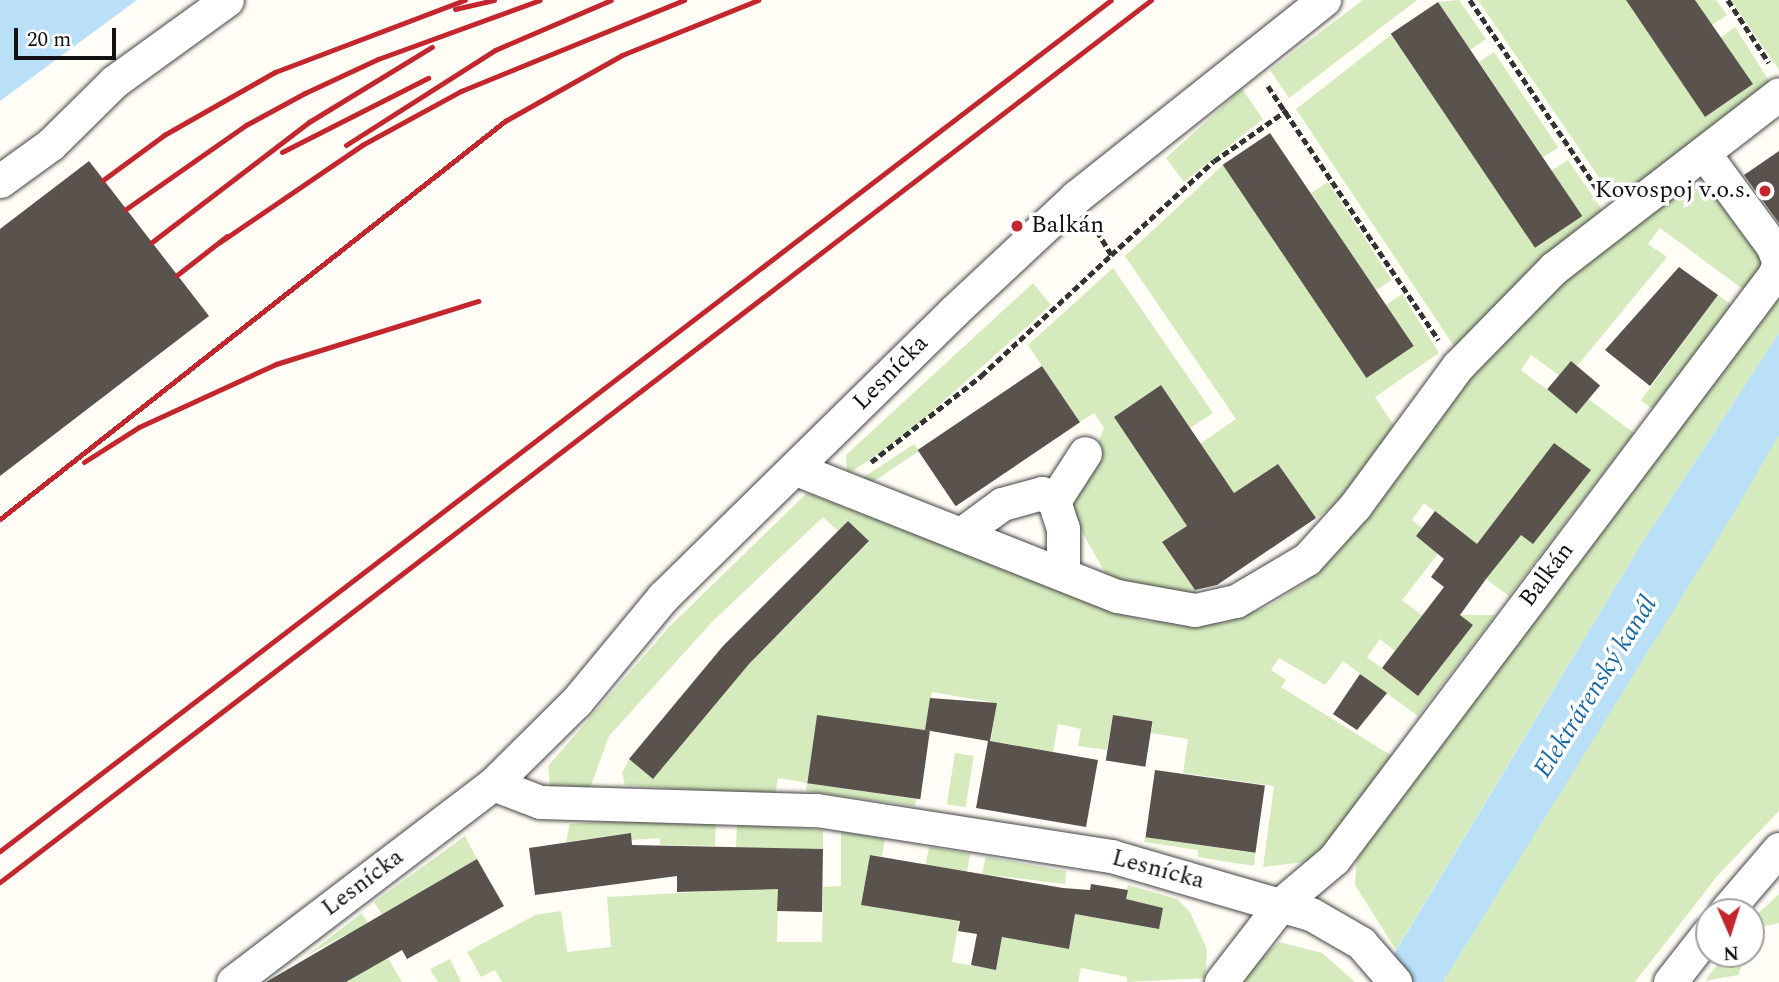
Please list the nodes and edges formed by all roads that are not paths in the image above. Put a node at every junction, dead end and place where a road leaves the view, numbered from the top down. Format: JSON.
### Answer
{"nodes":[{"id":1,"x":227,"y":0,"type":"edge"},
{"id":2,"x":1324,"y":0,"type":"edge"},
{"id":3,"x":1776,"y":81,"type":"edge"},
{"id":4,"x":1703,"y":153,"type":"junction"},
{"id":5,"x":0,"y":181,"type":"edge"},
{"id":6,"x":1085,"y":453,"type":"dead end"},
{"id":7,"x":796,"y":469,"type":"junction"},
{"id":8,"x":1054,"y":501,"type":"junction"},
{"id":9,"x":961,"y":534,"type":"junction"},
{"id":10,"x":1063,"y":574,"type":"junction"},
{"id":11,"x":494,"y":783,"type":"junction"},
{"id":12,"x":1779,"y":849,"type":"edge"},
{"id":13,"x":1737,"y":898,"type":"edge"},
{"id":14,"x":1282,"y":903,"type":"junction"},
{"id":15,"x":1695,"y":950,"type":"edge"},
{"id":16,"x":1386,"y":971,"type":"edge"},
{"id":17,"x":233,"y":982,"type":"edge"},
{"id":18,"x":1221,"y":982,"type":"edge"},
{"id":19,"x":1671,"y":982,"type":"edge"}],
"edges":[{"from":1,"to":5,"type":"street"},
{"from":2,"to":7,"type":"street","name":"Lesnícka"},
{"from":3,"to":4,"type":"street"},
{"from":4,"to":10,"type":"street"},
{"from":4,"to":14,"type":"street","name":"Balkán"},
{"from":6,"to":8,"type":"street"},
{"from":7,"to":9,"type":"street"},
{"from":7,"to":11,"type":"street","name":"Lesnícka"},
{"from":8,"to":9,"type":"street"},
{"from":8,"to":10,"type":"street"},
{"from":9,"to":10,"type":"street"},
{"from":11,"to":14,"type":"street","name":"Lesnícka"},
{"from":11,"to":17,"type":"street","name":"Lesnícka"},
{"from":12,"to":13,"type":"street"},
{"from":14,"to":16,"type":"street","name":"Lesnícka"},
{"from":14,"to":18,"type":"street","name":"Balkán"},
{"from":15,"to":19,"type":"street"}]}
